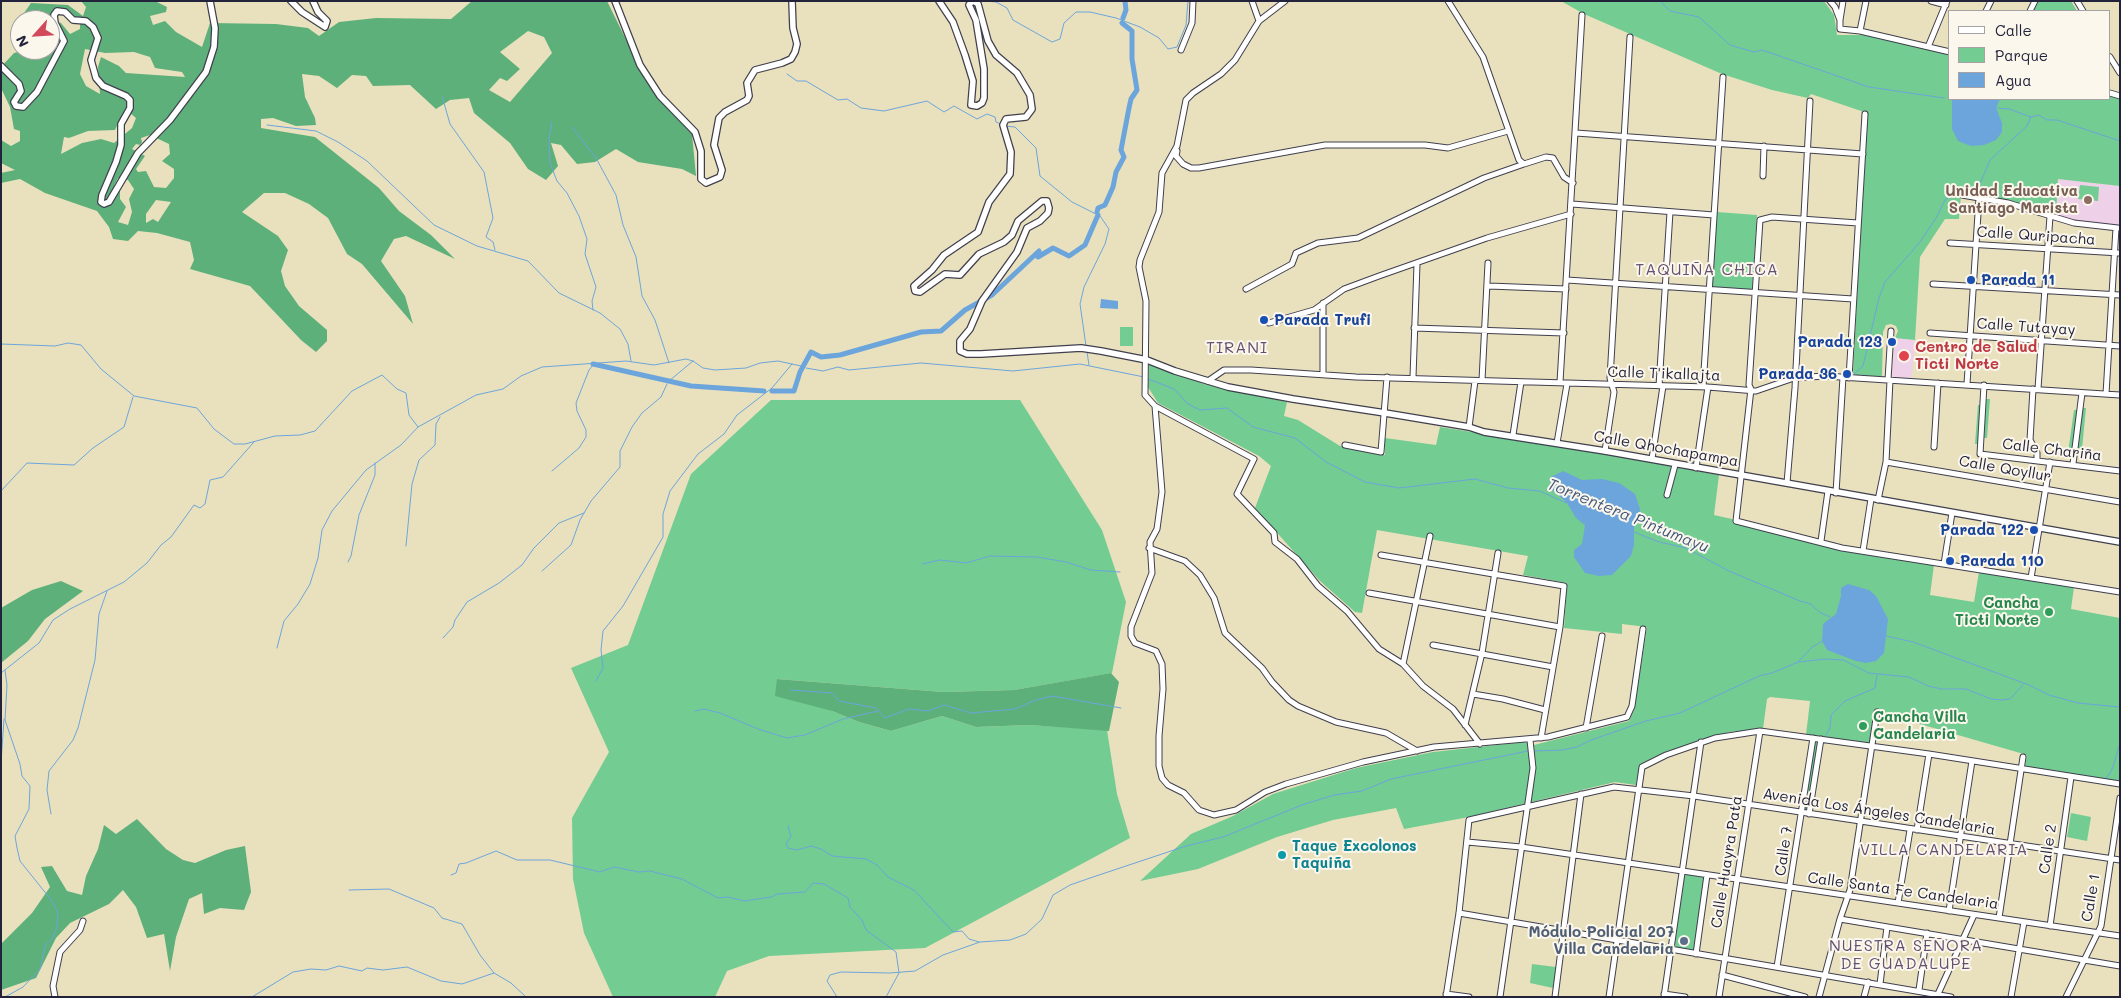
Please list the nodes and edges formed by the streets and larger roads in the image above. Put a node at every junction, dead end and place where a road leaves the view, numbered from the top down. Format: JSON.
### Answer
{"nodes":[{"id":1,"x":210,"y":1,"type":"edge"},
{"id":2,"x":291,"y":1,"type":"edge"},
{"id":3,"x":313,"y":1,"type":"edge"},
{"id":4,"x":615,"y":1,"type":"edge"},
{"id":5,"x":792,"y":1,"type":"edge"},
{"id":6,"x":939,"y":1,"type":"edge"},
{"id":7,"x":972,"y":1,"type":"edge"},
{"id":8,"x":1193,"y":1,"type":"edge"},
{"id":9,"x":1252,"y":1,"type":"edge"},
{"id":10,"x":1285,"y":1,"type":"edge"},
{"id":11,"x":1448,"y":1,"type":"edge"},
{"id":12,"x":1830,"y":1,"type":"edge"},
{"id":13,"x":1843,"y":1,"type":"edge"},
{"id":14,"x":1866,"y":1,"type":"edge"},
{"id":15,"x":1931,"y":1,"type":"edge"},
{"id":16,"x":1947,"y":3,"type":"edge"},
{"id":17,"x":1582,"y":15,"type":"dead end"},
{"id":18,"x":1840,"y":20,"type":"junction"},
{"id":19,"x":1259,"y":21,"type":"junction"},
{"id":20,"x":1860,"y":31,"type":"junction"},
{"id":21,"x":1630,"y":37,"type":"dead end"},
{"id":22,"x":1928,"y":47,"type":"junction"},
{"id":23,"x":1181,"y":50,"type":"dead end"},
{"id":24,"x":1948,"y":52,"type":"edge"},
{"id":25,"x":2111,"y":59,"type":"edge"},
{"id":26,"x":1,"y":66,"type":"edge"},
{"id":27,"x":2120,"y":73,"type":"edge"},
{"id":28,"x":1723,"y":77,"type":"dead end"},
{"id":29,"x":1810,"y":101,"type":"dead end"},
{"id":30,"x":1865,"y":114,"type":"dead end"},
{"id":31,"x":1508,"y":131,"type":"junction"},
{"id":32,"x":1576,"y":133,"type":"junction"},
{"id":33,"x":1624,"y":136,"type":"junction"},
{"id":34,"x":1718,"y":143,"type":"junction"},
{"id":35,"x":1177,"y":146,"type":"junction"},
{"id":36,"x":1764,"y":146,"type":"junction"},
{"id":37,"x":1808,"y":150,"type":"junction"},
{"id":38,"x":1863,"y":154,"type":"junction"},
{"id":39,"x":1524,"y":164,"type":"junction"},
{"id":40,"x":1763,"y":176,"type":"dead end"},
{"id":41,"x":1573,"y":183,"type":"junction"},
{"id":42,"x":1962,"y":195,"type":"dead end"},
{"id":43,"x":1979,"y":198,"type":"junction"},
{"id":44,"x":1572,"y":204,"type":"junction"},
{"id":45,"x":1620,"y":206,"type":"junction"},
{"id":46,"x":1670,"y":212,"type":"junction"},
{"id":47,"x":1571,"y":214,"type":"junction"},
{"id":48,"x":1714,"y":215,"type":"junction"},
{"id":49,"x":2050,"y":216,"type":"junction"},
{"id":50,"x":1804,"y":219,"type":"junction"},
{"id":51,"x":1858,"y":223,"type":"junction"},
{"id":52,"x":2118,"y":228,"type":"edge"},
{"id":53,"x":1950,"y":243,"type":"dead end"},
{"id":54,"x":1976,"y":244,"type":"junction"},
{"id":55,"x":2048,"y":248,"type":"junction"},
{"id":56,"x":2117,"y":253,"type":"edge"},
{"id":57,"x":1488,"y":263,"type":"dead end"},
{"id":58,"x":1417,"y":264,"type":"junction"},
{"id":59,"x":1567,"y":280,"type":"junction"},
{"id":60,"x":1615,"y":283,"type":"junction"},
{"id":61,"x":1933,"y":284,"type":"dead end"},
{"id":62,"x":1489,"y":286,"type":"junction"},
{"id":63,"x":1665,"y":286,"type":"junction"},
{"id":64,"x":1973,"y":287,"type":"junction"},
{"id":65,"x":1246,"y":289,"type":"dead end"},
{"id":66,"x":1566,"y":289,"type":"junction"},
{"id":67,"x":1710,"y":290,"type":"junction"},
{"id":68,"x":2045,"y":291,"type":"junction"},
{"id":69,"x":1755,"y":293,"type":"junction"},
{"id":70,"x":2112,"y":295,"type":"junction"},
{"id":71,"x":2120,"y":295,"type":"edge"},
{"id":72,"x":1799,"y":296,"type":"junction"},
{"id":73,"x":1853,"y":299,"type":"junction"},
{"id":74,"x":1323,"y":303,"type":"junction"},
{"id":75,"x":1269,"y":323,"type":"dead end"},
{"id":76,"x":1414,"y":328,"type":"junction"},
{"id":77,"x":1486,"y":330,"type":"junction"},
{"id":78,"x":1891,"y":331,"type":"dead end"},
{"id":79,"x":1564,"y":333,"type":"junction"},
{"id":80,"x":1930,"y":334,"type":"dead end"},
{"id":81,"x":1970,"y":336,"type":"junction"},
{"id":82,"x":2041,"y":340,"type":"junction"},
{"id":83,"x":2108,"y":345,"type":"junction"},
{"id":84,"x":2120,"y":346,"type":"edge"},
{"id":85,"x":1147,"y":363,"type":"junction"},
{"id":86,"x":1323,"y":374,"type":"junction"},
{"id":87,"x":1387,"y":377,"type":"junction"},
{"id":88,"x":1413,"y":377,"type":"junction"},
{"id":89,"x":1846,"y":377,"type":"junction"},
{"id":90,"x":1794,"y":378,"type":"junction"},
{"id":91,"x":1482,"y":380,"type":"junction"},
{"id":92,"x":1889,"y":380,"type":"junction"},
{"id":93,"x":1208,"y":381,"type":"junction"},
{"id":94,"x":1475,"y":381,"type":"junction"},
{"id":95,"x":1521,"y":382,"type":"junction"},
{"id":96,"x":1564,"y":383,"type":"junction"},
{"id":97,"x":1938,"y":383,"type":"junction"},
{"id":98,"x":1967,"y":384,"type":"junction"},
{"id":99,"x":1612,"y":385,"type":"junction"},
{"id":100,"x":1984,"y":385,"type":"junction"},
{"id":101,"x":1661,"y":386,"type":"junction"},
{"id":102,"x":1706,"y":387,"type":"junction"},
{"id":103,"x":1751,"y":389,"type":"junction"},
{"id":104,"x":2036,"y":389,"type":"junction"},
{"id":105,"x":2082,"y":393,"type":"junction"},
{"id":106,"x":2106,"y":394,"type":"junction"},
{"id":107,"x":2120,"y":395,"type":"edge"},
{"id":108,"x":1155,"y":406,"type":"junction"},
{"id":109,"x":1385,"y":413,"type":"junction"},
{"id":110,"x":1469,"y":427,"type":"junction"},
{"id":111,"x":1513,"y":435,"type":"junction"},
{"id":112,"x":1557,"y":443,"type":"junction"},
{"id":113,"x":1345,"y":445,"type":"dead end"},
{"id":114,"x":1934,"y":447,"type":"dead end"},
{"id":115,"x":1605,"y":451,"type":"junction"},
{"id":116,"x":1652,"y":459,"type":"junction"},
{"id":117,"x":2037,"y":460,"type":"junction"},
{"id":118,"x":1886,"y":462,"type":"junction"},
{"id":119,"x":2050,"y":462,"type":"junction"},
{"id":120,"x":2073,"y":464,"type":"junction"},
{"id":121,"x":1675,"y":465,"type":"junction"},
{"id":122,"x":1696,"y":468,"type":"junction"},
{"id":123,"x":2120,"y":470,"type":"edge"},
{"id":124,"x":1742,"y":475,"type":"junction"},
{"id":125,"x":1787,"y":483,"type":"junction"},
{"id":126,"x":2046,"y":490,"type":"junction"},
{"id":127,"x":1828,"y":491,"type":"junction"},
{"id":128,"x":1836,"y":493,"type":"junction"},
{"id":129,"x":1667,"y":495,"type":"dead end"},
{"id":130,"x":1875,"y":500,"type":"junction"},
{"id":131,"x":2120,"y":502,"type":"edge"},
{"id":132,"x":1952,"y":512,"type":"junction"},
{"id":133,"x":2038,"y":527,"type":"junction"},
{"id":134,"x":1430,"y":536,"type":"dead end"},
{"id":135,"x":1822,"y":541,"type":"junction"},
{"id":136,"x":2120,"y":542,"type":"edge"},
{"id":137,"x":1150,"y":548,"type":"junction"},
{"id":138,"x":1863,"y":551,"type":"junction"},
{"id":139,"x":1498,"y":553,"type":"dead end"},
{"id":140,"x":1381,"y":555,"type":"dead end"},
{"id":141,"x":1425,"y":562,"type":"junction"},
{"id":142,"x":1944,"y":564,"type":"junction"},
{"id":143,"x":1494,"y":574,"type":"junction"},
{"id":144,"x":2031,"y":578,"type":"junction"},
{"id":145,"x":2120,"y":592,"type":"edge"},
{"id":146,"x":1369,"y":593,"type":"dead end"},
{"id":147,"x":1417,"y":600,"type":"junction"},
{"id":148,"x":1489,"y":613,"type":"junction"},
{"id":149,"x":1560,"y":628,"type":"junction"},
{"id":150,"x":1642,"y":629,"type":"dead end"},
{"id":151,"x":1602,"y":636,"type":"dead end"},
{"id":152,"x":1432,"y":645,"type":"dead end"},
{"id":153,"x":1482,"y":653,"type":"junction"},
{"id":154,"x":1403,"y":664,"type":"junction"},
{"id":155,"x":1553,"y":667,"type":"junction"},
{"id":156,"x":1473,"y":694,"type":"junction"},
{"id":157,"x":1545,"y":710,"type":"junction"},
{"id":158,"x":1877,"y":712,"type":"dead end"},
{"id":159,"x":1465,"y":725,"type":"junction"},
{"id":160,"x":1586,"y":728,"type":"junction"},
{"id":161,"x":1760,"y":731,"type":"junction"},
{"id":162,"x":1541,"y":738,"type":"junction"},
{"id":163,"x":1813,"y":738,"type":"junction"},
{"id":164,"x":1821,"y":739,"type":"junction"},
{"id":165,"x":1530,"y":740,"type":"junction"},
{"id":166,"x":1701,"y":742,"type":"junction"},
{"id":167,"x":1480,"y":744,"type":"junction"},
{"id":168,"x":1872,"y":746,"type":"junction"},
{"id":169,"x":1417,"y":751,"type":"junction"},
{"id":170,"x":1929,"y":754,"type":"junction"},
{"id":171,"x":2023,"y":757,"type":"dead end"},
{"id":172,"x":1972,"y":761,"type":"junction"},
{"id":173,"x":2022,"y":769,"type":"junction"},
{"id":174,"x":2071,"y":777,"type":"junction"},
{"id":175,"x":2120,"y":784,"type":"edge"},
{"id":176,"x":1638,"y":790,"type":"junction"},
{"id":177,"x":1581,"y":794,"type":"junction"},
{"id":178,"x":1694,"y":796,"type":"junction"},
{"id":179,"x":2120,"y":798,"type":"edge"},
{"id":180,"x":1748,"y":805,"type":"junction"},
{"id":181,"x":1526,"y":807,"type":"junction"},
{"id":182,"x":1802,"y":813,"type":"junction"},
{"id":183,"x":1809,"y":814,"type":"junction"},
{"id":184,"x":2118,"y":818,"type":"edge"},
{"id":185,"x":1861,"y":822,"type":"junction"},
{"id":186,"x":1910,"y":830,"type":"junction"},
{"id":187,"x":1917,"y":830,"type":"junction"},
{"id":188,"x":1959,"y":836,"type":"junction"},
{"id":189,"x":1467,"y":842,"type":"junction"},
{"id":190,"x":2010,"y":844,"type":"junction"},
{"id":191,"x":1521,"y":847,"type":"junction"},
{"id":192,"x":2060,"y":852,"type":"junction"},
{"id":193,"x":1574,"y":855,"type":"junction"},
{"id":194,"x":2110,"y":859,"type":"junction"},
{"id":195,"x":2120,"y":860,"type":"edge"},
{"id":196,"x":1628,"y":863,"type":"junction"},
{"id":197,"x":1683,"y":871,"type":"junction"},
{"id":198,"x":1707,"y":875,"type":"junction"},
{"id":199,"x":1737,"y":879,"type":"junction"},
{"id":200,"x":1791,"y":887,"type":"junction"},
{"id":201,"x":1847,"y":896,"type":"junction"},
{"id":202,"x":1898,"y":903,"type":"junction"},
{"id":203,"x":1949,"y":911,"type":"junction"},
{"id":204,"x":1459,"y":913,"type":"junction"},
{"id":205,"x":1974,"y":915,"type":"junction"},
{"id":206,"x":1840,"y":918,"type":"junction"},
{"id":207,"x":1999,"y":918,"type":"junction"},
{"id":208,"x":83,"y":921,"type":"dead end"},
{"id":209,"x":1511,"y":922,"type":"junction"},
{"id":210,"x":2024,"y":922,"type":"junction"},
{"id":211,"x":1888,"y":926,"type":"junction"},
{"id":212,"x":2050,"y":926,"type":"junction"},
{"id":213,"x":1565,"y":932,"type":"junction"},
{"id":214,"x":1927,"y":932,"type":"junction"},
{"id":215,"x":2097,"y":933,"type":"junction"},
{"id":216,"x":2120,"y":936,"type":"edge"},
{"id":217,"x":1963,"y":938,"type":"junction"},
{"id":218,"x":1618,"y":941,"type":"junction"},
{"id":219,"x":2020,"y":949,"type":"junction"},
{"id":220,"x":1671,"y":950,"type":"junction"},
{"id":221,"x":1696,"y":954,"type":"junction"},
{"id":222,"x":1725,"y":959,"type":"junction"},
{"id":223,"x":2084,"y":960,"type":"junction"},
{"id":224,"x":2120,"y":966,"type":"edge"},
{"id":225,"x":1777,"y":967,"type":"junction"},
{"id":226,"x":1825,"y":974,"type":"junction"},
{"id":227,"x":1722,"y":975,"type":"junction"},
{"id":228,"x":1868,"y":982,"type":"junction"},
{"id":229,"x":1880,"y":984,"type":"junction"},
{"id":230,"x":1909,"y":989,"type":"junction"},
{"id":231,"x":1919,"y":990,"type":"junction"},
{"id":232,"x":1938,"y":994,"type":"junction"},
{"id":233,"x":1446,"y":995,"type":"edge"},
{"id":234,"x":1664,"y":995,"type":"edge"},
{"id":235,"x":55,"y":997,"type":"edge"},
{"id":236,"x":1470,"y":997,"type":"edge"},
{"id":237,"x":1500,"y":997,"type":"edge"},
{"id":238,"x":1555,"y":997,"type":"edge"},
{"id":239,"x":1610,"y":997,"type":"edge"},
{"id":240,"x":1685,"y":997,"type":"edge"},
{"id":241,"x":1719,"y":997,"type":"edge"},
{"id":242,"x":1806,"y":997,"type":"edge"},
{"id":243,"x":1819,"y":997,"type":"edge"},
{"id":244,"x":1864,"y":997,"type":"edge"},
{"id":245,"x":1907,"y":997,"type":"edge"},
{"id":246,"x":1950,"y":997,"type":"edge"},
{"id":247,"x":2011,"y":997,"type":"edge"},
{"id":248,"x":2066,"y":997,"type":"edge"}],
"edges":[{"from":1,"to":26,"type":"street"},
{"from":2,"to":3,"type":"street"},
{"from":4,"to":5,"type":"street"},
{"from":6,"to":7,"type":"street"},
{"from":7,"to":85,"type":"street","name":"Calle Qhochapampa"},
{"from":8,"to":23,"type":"street"},
{"from":9,"to":19,"type":"street"},
{"from":10,"to":19,"type":"street"},
{"from":11,"to":31,"type":"street"},
{"from":12,"to":18,"type":"street"},
{"from":13,"to":18,"type":"street"},
{"from":14,"to":20,"type":"street"},
{"from":15,"to":16,"type":"street"},
{"from":16,"to":22,"type":"street"},
{"from":17,"to":32,"type":"street"},
{"from":18,"to":20,"type":"street"},
{"from":19,"to":35,"type":"street"},
{"from":20,"to":22,"type":"street"},
{"from":21,"to":33,"type":"street"},
{"from":22,"to":24,"type":"street"},
{"from":25,"to":27,"type":"street"},
{"from":28,"to":34,"type":"street"},
{"from":29,"to":37,"type":"street"},
{"from":30,"to":38,"type":"street"},
{"from":31,"to":35,"type":"street"},
{"from":31,"to":39,"type":"street"},
{"from":32,"to":33,"type":"street"},
{"from":32,"to":41,"type":"street"},
{"from":33,"to":34,"type":"street"},
{"from":33,"to":45,"type":"street"},
{"from":34,"to":36,"type":"street"},
{"from":34,"to":48,"type":"street"},
{"from":35,"to":85,"type":"street"},
{"from":36,"to":37,"type":"street"},
{"from":36,"to":40,"type":"street"},
{"from":37,"to":38,"type":"street"},
{"from":37,"to":50,"type":"street"},
{"from":38,"to":51,"type":"street"},
{"from":39,"to":41,"type":"street"},
{"from":39,"to":65,"type":"street"},
{"from":41,"to":44,"type":"street"},
{"from":42,"to":43,"type":"street"},
{"from":43,"to":49,"type":"street"},
{"from":43,"to":54,"type":"street"},
{"from":44,"to":45,"type":"street"},
{"from":44,"to":47,"type":"street"},
{"from":45,"to":46,"type":"street"},
{"from":45,"to":60,"type":"street"},
{"from":46,"to":48,"type":"street"},
{"from":46,"to":63,"type":"street"},
{"from":47,"to":58,"type":"street"},
{"from":47,"to":59,"type":"street"},
{"from":48,"to":67,"type":"street"},
{"from":49,"to":52,"type":"street"},
{"from":49,"to":55,"type":"street"},
{"from":50,"to":51,"type":"street"},
{"from":50,"to":69,"type":"street"},
{"from":50,"to":72,"type":"street"},
{"from":51,"to":73,"type":"street"},
{"from":52,"to":56,"type":"street"},
{"from":53,"to":54,"type":"street","name":"Calle Quripacha"},
{"from":54,"to":55,"type":"street","name":"Calle Quripacha"},
{"from":54,"to":64,"type":"street"},
{"from":55,"to":56,"type":"street","name":"Calle Quripacha"},
{"from":55,"to":68,"type":"street"},
{"from":56,"to":70,"type":"street"},
{"from":57,"to":62,"type":"street"},
{"from":58,"to":74,"type":"street"},
{"from":58,"to":76,"type":"street"},
{"from":59,"to":60,"type":"street"},
{"from":59,"to":66,"type":"street"},
{"from":60,"to":63,"type":"street"},
{"from":60,"to":99,"type":"street"},
{"from":61,"to":64,"type":"street"},
{"from":62,"to":66,"type":"street"},
{"from":62,"to":77,"type":"street"},
{"from":63,"to":67,"type":"street"},
{"from":63,"to":101,"type":"street"},
{"from":64,"to":68,"type":"street"},
{"from":64,"to":81,"type":"street"},
{"from":66,"to":79,"type":"street"},
{"from":67,"to":69,"type":"street"},
{"from":67,"to":102,"type":"street"},
{"from":68,"to":70,"type":"street"},
{"from":68,"to":82,"type":"street"},
{"from":69,"to":72,"type":"street"},
{"from":69,"to":103,"type":"street"},
{"from":70,"to":71,"type":"street"},
{"from":70,"to":83,"type":"street"},
{"from":72,"to":73,"type":"street"},
{"from":72,"to":90,"type":"street"},
{"from":73,"to":89,"type":"street"},
{"from":74,"to":75,"type":"street"},
{"from":74,"to":86,"type":"street"},
{"from":76,"to":77,"type":"street"},
{"from":76,"to":88,"type":"street"},
{"from":77,"to":79,"type":"street"},
{"from":77,"to":91,"type":"street"},
{"from":78,"to":92,"type":"street"},
{"from":79,"to":96,"type":"street"},
{"from":80,"to":81,"type":"street","name":"Calle Tutayay"},
{"from":81,"to":82,"type":"street","name":"Calle Tutayay"},
{"from":81,"to":98,"type":"street"},
{"from":82,"to":83,"type":"street","name":"Calle Tutayay"},
{"from":82,"to":104,"type":"street"},
{"from":83,"to":84,"type":"street","name":"Calle Tutayay"},
{"from":83,"to":106,"type":"street"},
{"from":85,"to":93,"type":"street","name":"Calle Qhochapampa"},
{"from":85,"to":108,"type":"street"},
{"from":86,"to":87,"type":"street","name":"Calle T'ikallajta"},
{"from":86,"to":93,"type":"street","name":"Calle T'ikallajta"},
{"from":87,"to":88,"type":"street","name":"Calle T'ikallajta"},
{"from":87,"to":109,"type":"street"},
{"from":88,"to":94,"type":"street","name":"Calle T'ikallajta"},
{"from":89,"to":90,"type":"street","name":"Calle T'ikallajta"},
{"from":89,"to":92,"type":"street","name":"Calle T'ikallajta"},
{"from":89,"to":128,"type":"street"},
{"from":90,"to":103,"type":"street","name":"Calle T'ikallajta"},
{"from":90,"to":125,"type":"street"},
{"from":91,"to":94,"type":"street","name":"Calle T'ikallajta"},
{"from":91,"to":95,"type":"street","name":"Calle T'ikallajta"},
{"from":92,"to":97,"type":"street","name":"Calle T'ikallajta"},
{"from":92,"to":118,"type":"street"},
{"from":93,"to":109,"type":"street","name":"Calle Qhochapampa"},
{"from":94,"to":110,"type":"street"},
{"from":95,"to":96,"type":"street","name":"Calle T'ikallajta"},
{"from":95,"to":111,"type":"street"},
{"from":96,"to":99,"type":"street","name":"Calle T'ikallajta"},
{"from":96,"to":112,"type":"street"},
{"from":97,"to":98,"type":"street","name":"Calle T'ikallajta"},
{"from":97,"to":114,"type":"street"},
{"from":98,"to":100,"type":"street","name":"Calle T'ikallajta"},
{"from":99,"to":101,"type":"street","name":"Calle T'ikallajta"},
{"from":99,"to":115,"type":"street"},
{"from":100,"to":104,"type":"street","name":"Calle T'ikallajta"},
{"from":100,"to":117,"type":"street","name":"Calle Chariña"},
{"from":101,"to":102,"type":"street","name":"Calle T'ikallajta"},
{"from":101,"to":116,"type":"street"},
{"from":102,"to":103,"type":"street","name":"Calle T'ikallajta"},
{"from":102,"to":122,"type":"street"},
{"from":103,"to":124,"type":"street"},
{"from":104,"to":105,"type":"street","name":"Calle T'ikallajta"},
{"from":104,"to":117,"type":"street"},
{"from":105,"to":106,"type":"street","name":"Calle T'ikallajta"},
{"from":105,"to":120,"type":"street"},
{"from":106,"to":107,"type":"street","name":"Calle T'ikallajta"},
{"from":108,"to":137,"type":"street"},
{"from":108,"to":154,"type":"street"},
{"from":109,"to":110,"type":"street","name":"Calle Qhochapampa"},
{"from":109,"to":113,"type":"street"},
{"from":110,"to":111,"type":"street","name":"Calle Qhochapampa"},
{"from":111,"to":112,"type":"street","name":"Calle Qhochapampa"},
{"from":112,"to":115,"type":"street","name":"Calle Qhochapampa"},
{"from":115,"to":116,"type":"street","name":"Calle Qhochapampa"},
{"from":116,"to":121,"type":"street","name":"Calle Qhochapampa"},
{"from":117,"to":119,"type":"street","name":"Calle Chariña"},
{"from":118,"to":126,"type":"street","name":"Calle Qoyllur"},
{"from":118,"to":130,"type":"street"},
{"from":119,"to":120,"type":"street","name":"Calle Chariña"},
{"from":119,"to":126,"type":"street"},
{"from":120,"to":123,"type":"street","name":"Calle Chariña"},
{"from":121,"to":122,"type":"street","name":"Calle Qhochapampa"},
{"from":121,"to":129,"type":"street"},
{"from":122,"to":124,"type":"street","name":"Calle Qhochapampa"},
{"from":124,"to":125,"type":"street","name":"Calle Qhochapampa"},
{"from":124,"to":135,"type":"street"},
{"from":125,"to":127,"type":"street","name":"Calle Qhochapampa"},
{"from":126,"to":131,"type":"street","name":"Calle Qoyllur"},
{"from":126,"to":133,"type":"street"},
{"from":127,"to":128,"type":"street","name":"Calle Qhochapampa"},
{"from":127,"to":135,"type":"street"},
{"from":128,"to":130,"type":"street","name":"Calle Qhochapampa"},
{"from":130,"to":132,"type":"street","name":"Calle Qhochapampa"},
{"from":130,"to":138,"type":"street"},
{"from":132,"to":133,"type":"street","name":"Calle Qhochapampa"},
{"from":132,"to":142,"type":"street"},
{"from":133,"to":136,"type":"street","name":"Calle Qhochapampa"},
{"from":133,"to":144,"type":"street"},
{"from":134,"to":141,"type":"street"},
{"from":135,"to":138,"type":"street"},
{"from":137,"to":169,"type":"street"},
{"from":137,"to":169,"type":"street"},
{"from":138,"to":142,"type":"street"},
{"from":139,"to":143,"type":"street"},
{"from":140,"to":141,"type":"street"},
{"from":141,"to":143,"type":"street"},
{"from":141,"to":147,"type":"street"},
{"from":142,"to":144,"type":"street"},
{"from":143,"to":148,"type":"street"},
{"from":143,"to":149,"type":"street"},
{"from":144,"to":145,"type":"street"},
{"from":146,"to":147,"type":"street"},
{"from":147,"to":148,"type":"street"},
{"from":147,"to":154,"type":"street"},
{"from":148,"to":149,"type":"street"},
{"from":148,"to":153,"type":"street"},
{"from":149,"to":155,"type":"street"},
{"from":150,"to":160,"type":"street"},
{"from":151,"to":160,"type":"street"},
{"from":152,"to":153,"type":"street"},
{"from":153,"to":155,"type":"street"},
{"from":153,"to":156,"type":"street"},
{"from":154,"to":159,"type":"street"},
{"from":155,"to":157,"type":"street"},
{"from":156,"to":157,"type":"street"},
{"from":156,"to":159,"type":"street"},
{"from":157,"to":162,"type":"street"},
{"from":158,"to":168,"type":"street"},
{"from":159,"to":167,"type":"street"},
{"from":160,"to":162,"type":"street"},
{"from":161,"to":163,"type":"street"},
{"from":161,"to":166,"type":"street"},
{"from":161,"to":180,"type":"street","name":"Calle Huayra Pata"},
{"from":162,"to":165,"type":"street"},
{"from":163,"to":164,"type":"street"},
{"from":163,"to":182,"type":"street","name":"Calle 7"},
{"from":164,"to":168,"type":"street"},
{"from":164,"to":183,"type":"street","name":"Calle 7"},
{"from":165,"to":167,"type":"street"},
{"from":165,"to":181,"type":"street"},
{"from":166,"to":176,"type":"street"},
{"from":166,"to":178,"type":"street"},
{"from":167,"to":169,"type":"street"},
{"from":168,"to":170,"type":"street"},
{"from":168,"to":185,"type":"street"},
{"from":170,"to":172,"type":"street"},
{"from":170,"to":187,"type":"street"},
{"from":171,"to":173,"type":"street"},
{"from":172,"to":173,"type":"street"},
{"from":172,"to":188,"type":"street"},
{"from":173,"to":174,"type":"street"},
{"from":173,"to":190,"type":"street"},
{"from":174,"to":175,"type":"street"},
{"from":174,"to":192,"type":"street","name":"Calle 2"},
{"from":176,"to":177,"type":"street","name":"Avenida Los Ángeles Candelaria"},
{"from":176,"to":178,"type":"street","name":"Avenida Los Ángeles Candelaria"},
{"from":176,"to":196,"type":"street"},
{"from":177,"to":181,"type":"street","name":"Avenida Los Ángeles Candelaria"},
{"from":177,"to":193,"type":"street"},
{"from":178,"to":180,"type":"street","name":"Avenida Los Ángeles Candelaria"},
{"from":178,"to":197,"type":"street"},
{"from":179,"to":184,"type":"street","name":"Calle 1"},
{"from":180,"to":182,"type":"street","name":"Avenida Los Ángeles Candelaria"},
{"from":180,"to":199,"type":"street","name":"Calle Huayra Pata"},
{"from":181,"to":189,"type":"street","name":"Avenida Los Ángeles Candelaria"},
{"from":181,"to":191,"type":"street"},
{"from":182,"to":183,"type":"street","name":"Avenida Los Ángeles Candelaria"},
{"from":182,"to":200,"type":"street","name":"Calle 7"},
{"from":183,"to":185,"type":"street","name":"Avenida Los Ángeles Candelaria"},
{"from":184,"to":194,"type":"street","name":"Calle 1"},
{"from":185,"to":186,"type":"street","name":"Avenida Los Ángeles Candelaria"},
{"from":185,"to":201,"type":"street"},
{"from":186,"to":187,"type":"street","name":"Avenida Los Ángeles Candelaria"},
{"from":186,"to":202,"type":"street"},
{"from":187,"to":188,"type":"street","name":"Avenida Los Ángeles Candelaria"},
{"from":188,"to":190,"type":"street","name":"Avenida Los Ángeles Candelaria"},
{"from":188,"to":203,"type":"street"},
{"from":189,"to":191,"type":"street","name":"Calle Santa Fe Candelaria"},
{"from":189,"to":204,"type":"street"},
{"from":190,"to":192,"type":"street","name":"Avenida Los Ángeles Candelaria"},
{"from":190,"to":207,"type":"street"},
{"from":191,"to":193,"type":"street","name":"Calle Santa Fe Candelaria"},
{"from":191,"to":209,"type":"street"},
{"from":192,"to":194,"type":"street","name":"Avenida Los Ángeles Candelaria"},
{"from":192,"to":212,"type":"street","name":"Calle 2"},
{"from":193,"to":196,"type":"street","name":"Calle Santa Fe Candelaria"},
{"from":193,"to":213,"type":"street"},
{"from":194,"to":195,"type":"street","name":"Avenida Los Ángeles Candelaria"},
{"from":194,"to":215,"type":"street","name":"Calle 1"},
{"from":196,"to":197,"type":"street","name":"Calle Santa Fe Candelaria"},
{"from":196,"to":218,"type":"street"},
{"from":197,"to":198,"type":"street","name":"Calle Santa Fe Candelaria"},
{"from":197,"to":220,"type":"street"},
{"from":198,"to":199,"type":"street","name":"Calle Santa Fe Candelaria"},
{"from":198,"to":221,"type":"street"},
{"from":199,"to":200,"type":"street","name":"Calle Santa Fe Candelaria"},
{"from":199,"to":222,"type":"street","name":"Calle Huayra Pata"},
{"from":200,"to":201,"type":"street","name":"Calle Santa Fe Candelaria"},
{"from":200,"to":225,"type":"street","name":"Calle 7"},
{"from":201,"to":202,"type":"street","name":"Calle Santa Fe Candelaria"},
{"from":201,"to":206,"type":"street"},
{"from":202,"to":203,"type":"street","name":"Calle Santa Fe Candelaria"},
{"from":203,"to":205,"type":"street","name":"Calle Santa Fe Candelaria"},
{"from":204,"to":209,"type":"street"},
{"from":204,"to":233,"type":"street"},
{"from":205,"to":207,"type":"street","name":"Calle Santa Fe Candelaria"},
{"from":205,"to":217,"type":"street"},
{"from":206,"to":211,"type":"street"},
{"from":206,"to":226,"type":"street"},
{"from":207,"to":210,"type":"street","name":"Calle Santa Fe Candelaria"},
{"from":208,"to":235,"type":"street"},
{"from":209,"to":213,"type":"street"},
{"from":209,"to":237,"type":"street"},
{"from":210,"to":212,"type":"street","name":"Calle Santa Fe Candelaria"},
{"from":210,"to":219,"type":"street"},
{"from":211,"to":214,"type":"street"},
{"from":211,"to":229,"type":"street"},
{"from":212,"to":215,"type":"street","name":"Calle Santa Fe Candelaria"},
{"from":213,"to":218,"type":"street"},
{"from":213,"to":238,"type":"street"},
{"from":214,"to":217,"type":"street"},
{"from":214,"to":231,"type":"street"},
{"from":215,"to":216,"type":"street","name":"Calle Santa Fe Candelaria"},
{"from":215,"to":223,"type":"street","name":"Calle 1"},
{"from":217,"to":219,"type":"street"},
{"from":217,"to":232,"type":"street"},
{"from":218,"to":220,"type":"street"},
{"from":218,"to":239,"type":"street"},
{"from":219,"to":223,"type":"street"},
{"from":219,"to":247,"type":"street"},
{"from":220,"to":221,"type":"street"},
{"from":220,"to":234,"type":"street"},
{"from":221,"to":222,"type":"street"},
{"from":222,"to":225,"type":"street"},
{"from":222,"to":227,"type":"street","name":"Calle Huayra Pata"},
{"from":223,"to":224,"type":"street"},
{"from":223,"to":248,"type":"street","name":"Calle 1"},
{"from":225,"to":226,"type":"street"},
{"from":226,"to":228,"type":"street"},
{"from":226,"to":243,"type":"street"},
{"from":227,"to":241,"type":"street","name":"Calle Huayra Pata"},
{"from":227,"to":242,"type":"street"},
{"from":228,"to":229,"type":"street"},
{"from":228,"to":244,"type":"street"},
{"from":229,"to":230,"type":"street"},
{"from":230,"to":231,"type":"street"},
{"from":230,"to":245,"type":"street"},
{"from":231,"to":232,"type":"street"},
{"from":232,"to":246,"type":"street"},
{"from":233,"to":236,"type":"street"},
{"from":234,"to":240,"type":"street"}]}
